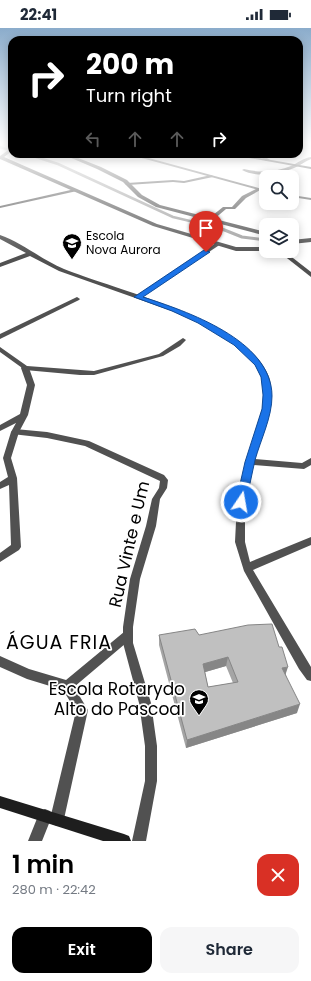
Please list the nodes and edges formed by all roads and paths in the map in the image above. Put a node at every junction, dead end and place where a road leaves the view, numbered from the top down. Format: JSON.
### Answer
{"nodes":[{"id":1,"x":54,"y":181,"type":"edge"},
{"id":2,"x":122,"y":181,"type":"edge"},
{"id":3,"x":189,"y":181,"type":"edge"},
{"id":4,"x":230,"y":181,"type":"edge"},
{"id":5,"x":127,"y":184,"type":"junction"},
{"id":6,"x":259,"y":189,"type":"edge"},
{"id":7,"x":75,"y":190,"type":"junction"},
{"id":8,"x":259,"y":190,"type":"edge"},
{"id":9,"x":299,"y":197,"type":"edge"},
{"id":10,"x":311,"y":199,"type":"edge"},
{"id":11,"x":0,"y":207,"type":"edge"},
{"id":12,"x":211,"y":219,"type":"junction"},
{"id":13,"x":259,"y":232,"type":"edge"},
{"id":14,"x":0,"y":237,"type":"edge"},
{"id":15,"x":311,"y":240,"type":"edge"},
{"id":16,"x":299,"y":241,"type":"edge"},
{"id":17,"x":218,"y":244,"type":"junction"},
{"id":18,"x":259,"y":249,"type":"edge"},
{"id":19,"x":30,"y":254,"type":"junction"},
{"id":20,"x":290,"y":258,"type":"edge"},
{"id":21,"x":0,"y":265,"type":"edge"},
{"id":22,"x":311,"y":274,"type":"edge"},
{"id":23,"x":137,"y":297,"type":"junction"},
{"id":24,"x":77,"y":299,"type":"dead end"},
{"id":25,"x":0,"y":337,"type":"edge"},
{"id":26,"x":182,"y":340,"type":"dead end"},
{"id":27,"x":0,"y":349,"type":"edge"},
{"id":28,"x":25,"y":368,"type":"junction"},
{"id":29,"x":24,"y":415,"type":"junction"},
{"id":30,"x":0,"y":428,"type":"edge"},
{"id":31,"x":15,"y":432,"type":"junction"},
{"id":32,"x":311,"y":461,"type":"edge"},
{"id":33,"x":250,"y":462,"type":"junction"},
{"id":34,"x":13,"y":478,"type":"junction"},
{"id":35,"x":0,"y":486,"type":"edge"},
{"id":36,"x":311,"y":541,"type":"edge"},
{"id":37,"x":0,"y":558,"type":"edge"},
{"id":38,"x":246,"y":568,"type":"junction"},
{"id":39,"x":128,"y":635,"type":"junction"},
{"id":40,"x":0,"y":661,"type":"edge"},
{"id":41,"x":307,"y":663,"type":"edge"},
{"id":42,"x":311,"y":676,"type":"edge"},
{"id":43,"x":67,"y":686,"type":"junction"},
{"id":44,"x":0,"y":802,"type":"edge"},
{"id":45,"x":51,"y":817,"type":"junction"},
{"id":46,"x":35,"y":841,"type":"edge"},
{"id":47,"x":124,"y":841,"type":"edge"},
{"id":48,"x":140,"y":841,"type":"edge"}],
"edges":[{"from":1,"to":7,"type":"street"},
{"from":2,"to":5,"type":"street"},
{"from":3,"to":5,"type":"street"},
{"from":4,"to":6,"type":"street"},
{"from":5,"to":12,"type":"street"},
{"from":7,"to":11,"type":"street"},
{"from":7,"to":17,"type":"street"},
{"from":8,"to":12,"type":"street"},
{"from":9,"to":10,"type":"street"},
{"from":12,"to":13,"type":"street"},
{"from":14,"to":19,"type":"street"},
{"from":15,"to":16,"type":"street"},
{"from":17,"to":18,"type":"street"},
{"from":17,"to":23,"type":"street"},
{"from":19,"to":21,"type":"street"},
{"from":19,"to":23,"type":"street"},
{"from":20,"to":22,"type":"street"},
{"from":23,"to":33,"type":"street"},
{"from":24,"to":25,"type":"street"},
{"from":26,"to":28,"type":"street"},
{"from":27,"to":28,"type":"street"},
{"from":28,"to":29,"type":"street"},
{"from":29,"to":30,"type":"street"},
{"from":29,"to":31,"type":"street"},
{"from":31,"to":34,"type":"street"},
{"from":31,"to":39,"type":"street","name":"Rua Vinte e Um"},
{"from":32,"to":33,"type":"street"},
{"from":33,"to":38,"type":"street"},
{"from":34,"to":35,"type":"street"},
{"from":34,"to":37,"type":"street"},
{"from":36,"to":38,"type":"street"},
{"from":38,"to":41,"type":"street"},
{"from":39,"to":43,"type":"street"},
{"from":39,"to":48,"type":"street","name":"Rua Vinte e Um"},
{"from":40,"to":43,"type":"street"},
{"from":41,"to":42,"type":"street"},
{"from":43,"to":45,"type":"street"},
{"from":44,"to":45,"type":"street"},
{"from":45,"to":46,"type":"street"},
{"from":45,"to":47,"type":"street"}]}
